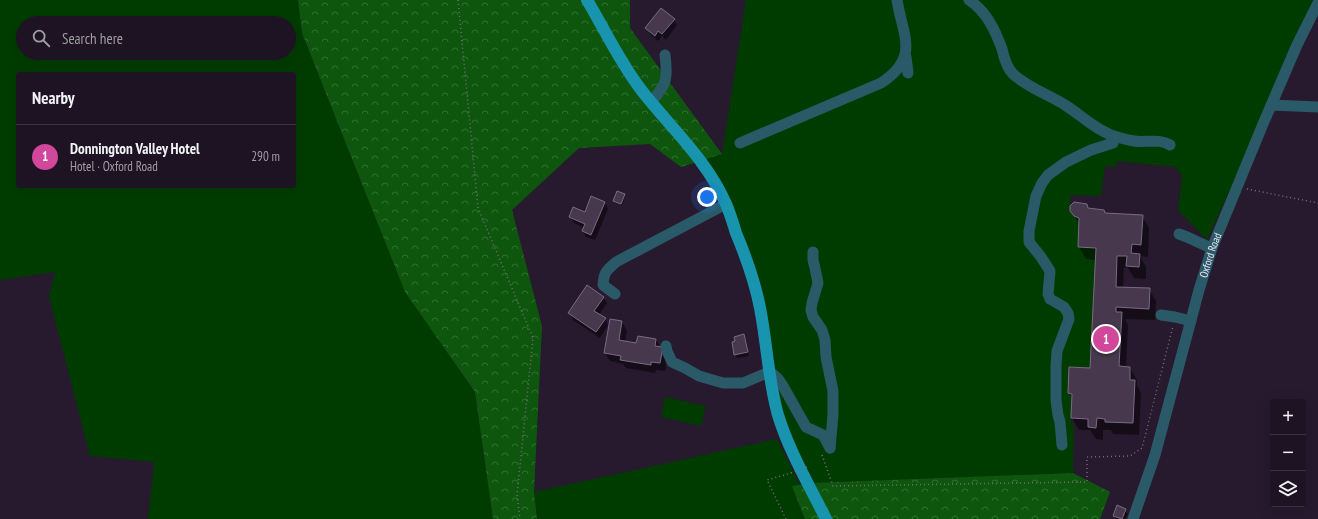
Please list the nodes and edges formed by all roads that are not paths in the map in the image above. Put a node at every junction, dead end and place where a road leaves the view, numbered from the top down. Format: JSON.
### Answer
{"nodes":[{"id":1,"x":587,"y":0,"type":"edge"},
{"id":2,"x":897,"y":0,"type":"edge"},
{"id":3,"x":969,"y":0,"type":"edge"},
{"id":4,"x":1318,"y":3,"type":"edge"},
{"id":5,"x":665,"y":55,"type":"dead end"},
{"id":6,"x":906,"y":57,"type":"junction"},
{"id":7,"x":908,"y":73,"type":"dead end"},
{"id":8,"x":651,"y":102,"type":"junction"},
{"id":9,"x":1271,"y":104,"type":"junction"},
{"id":10,"x":1318,"y":107,"type":"edge"},
{"id":11,"x":1113,"y":136,"type":"junction"},
{"id":12,"x":740,"y":143,"type":"dead end"},
{"id":13,"x":1170,"y":145,"type":"dead end"},
{"id":14,"x":726,"y":204,"type":"junction"},
{"id":15,"x":1179,"y":234,"type":"dead end"},
{"id":16,"x":1212,"y":248,"type":"junction"},
{"id":17,"x":813,"y":252,"type":"dead end"},
{"id":18,"x":615,"y":294,"type":"dead end"},
{"id":19,"x":1161,"y":316,"type":"dead end"},
{"id":20,"x":1191,"y":321,"type":"junction"},
{"id":21,"x":666,"y":346,"type":"dead end"},
{"id":22,"x":769,"y":372,"type":"junction"},
{"id":23,"x":1062,"y":445,"type":"dead end"},
{"id":24,"x":826,"y":519,"type":"edge"},
{"id":25,"x":1134,"y":519,"type":"edge"}],
"edges":[{"from":1,"to":8,"type":"main road"},
{"from":2,"to":6,"type":"street"},
{"from":3,"to":11,"type":"street"},
{"from":4,"to":9,"type":"street","name":"Oxford Road"},
{"from":5,"to":8,"type":"street"},
{"from":6,"to":7,"type":"street"},
{"from":6,"to":12,"type":"street"},
{"from":8,"to":14,"type":"main road"},
{"from":9,"to":10,"type":"street"},
{"from":9,"to":16,"type":"street","name":"Oxford Road"},
{"from":11,"to":13,"type":"street"},
{"from":11,"to":23,"type":"street"},
{"from":14,"to":18,"type":"street"},
{"from":14,"to":22,"type":"main road"},
{"from":15,"to":16,"type":"street"},
{"from":16,"to":20,"type":"street","name":"Oxford Road"},
{"from":17,"to":22,"type":"street"},
{"from":19,"to":20,"type":"street"},
{"from":20,"to":25,"type":"street","name":"Oxford Road"},
{"from":21,"to":22,"type":"street"},
{"from":22,"to":24,"type":"main road"}]}
